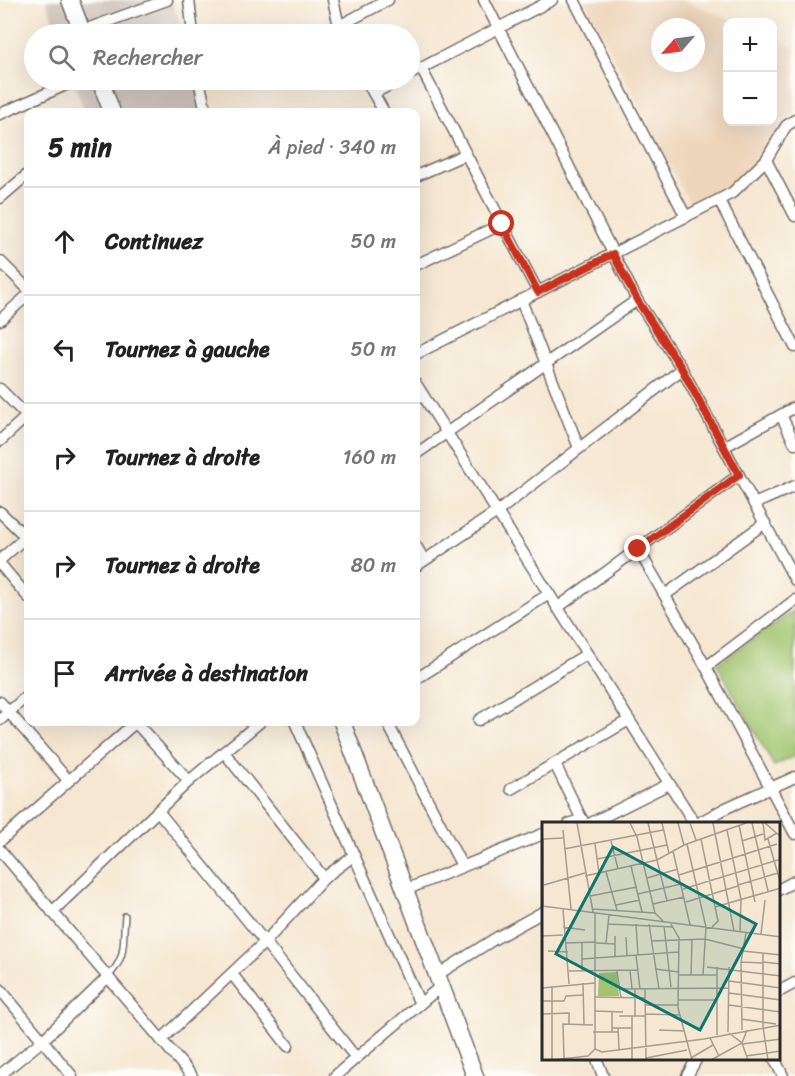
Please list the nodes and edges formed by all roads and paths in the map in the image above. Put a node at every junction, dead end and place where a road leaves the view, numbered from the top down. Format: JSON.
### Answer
{"nodes":[{"id":1,"x":70,"y":0,"type":"edge"},
{"id":2,"x":167,"y":0,"type":"edge"},
{"id":3,"x":189,"y":0,"type":"edge"},
{"id":4,"x":333,"y":0,"type":"edge"},
{"id":5,"x":388,"y":0,"type":"edge"},
{"id":6,"x":484,"y":0,"type":"edge"},
{"id":7,"x":552,"y":0,"type":"edge"},
{"id":8,"x":574,"y":0,"type":"edge"},
{"id":9,"x":79,"y":24,"type":"edge"},
{"id":10,"x":105,"y":24,"type":"edge"},
{"id":11,"x":192,"y":24,"type":"edge"},
{"id":12,"x":339,"y":24,"type":"edge"},
{"id":13,"x":350,"y":24,"type":"edge"},
{"id":14,"x":498,"y":28,"type":"junction"},
{"id":15,"x":421,"y":68,"type":"joint"},
{"id":16,"x":54,"y":90,"type":"edge"},
{"id":17,"x":102,"y":90,"type":"edge"},
{"id":18,"x":201,"y":90,"type":"edge"},
{"id":19,"x":372,"y":90,"type":"edge"},
{"id":20,"x":380,"y":90,"type":"edge"},
{"id":21,"x":374,"y":93,"type":"junction"},
{"id":22,"x":107,"y":108,"type":"edge"},
{"id":23,"x":205,"y":108,"type":"edge"},
{"id":24,"x":382,"y":108,"type":"edge"},
{"id":25,"x":0,"y":114,"type":"edge"},
{"id":26,"x":795,"y":120,"type":"edge"},
{"id":27,"x":466,"y":154,"type":"junction"},
{"id":28,"x":766,"y":160,"type":"junction"},
{"id":29,"x":420,"y":174,"type":"edge"},
{"id":30,"x":24,"y":177,"type":"edge"},
{"id":31,"x":0,"y":198,"type":"edge"},
{"id":32,"x":719,"y":200,"type":"junction"},
{"id":33,"x":795,"y":216,"type":"edge"},
{"id":34,"x":686,"y":217,"type":"junction"},
{"id":35,"x":502,"y":224,"type":"junction"},
{"id":36,"x":613,"y":254,"type":"junction"},
{"id":37,"x":0,"y":261,"type":"edge"},
{"id":38,"x":420,"y":263,"type":"edge"},
{"id":39,"x":24,"y":285,"type":"edge"},
{"id":40,"x":538,"y":292,"type":"junction"},
{"id":41,"x":24,"y":299,"type":"edge"},
{"id":42,"x":521,"y":300,"type":"junction"},
{"id":43,"x":637,"y":300,"type":"junction"},
{"id":44,"x":0,"y":320,"type":"edge"},
{"id":45,"x":795,"y":347,"type":"edge"},
{"id":46,"x":420,"y":352,"type":"edge"},
{"id":47,"x":546,"y":365,"type":"junction"},
{"id":48,"x":682,"y":369,"type":"junction"},
{"id":49,"x":0,"y":389,"type":"edge"},
{"id":50,"x":420,"y":391,"type":"edge"},
{"id":51,"x":795,"y":407,"type":"edge"},
{"id":52,"x":24,"y":412,"type":"edge"},
{"id":53,"x":781,"y":416,"type":"junction"},
{"id":54,"x":24,"y":420,"type":"edge"},
{"id":55,"x":446,"y":433,"type":"junction"},
{"id":56,"x":0,"y":441,"type":"edge"},
{"id":57,"x":795,"y":444,"type":"edge"},
{"id":58,"x":724,"y":447,"type":"junction"},
{"id":59,"x":579,"y":448,"type":"junction"},
{"id":60,"x":420,"y":451,"type":"edge"},
{"id":61,"x":739,"y":475,"type":"junction"},
{"id":62,"x":795,"y":486,"type":"edge"},
{"id":63,"x":754,"y":504,"type":"junction"},
{"id":64,"x":0,"y":512,"type":"edge"},
{"id":65,"x":496,"y":512,"type":"junction"},
{"id":66,"x":765,"y":524,"type":"junction"},
{"id":67,"x":24,"y":533,"type":"edge"},
{"id":68,"x":24,"y":539,"type":"edge"},
{"id":69,"x":638,"y":549,"type":"junction"},
{"id":70,"x":0,"y":562,"type":"edge"},
{"id":71,"x":420,"y":563,"type":"edge"},
{"id":72,"x":795,"y":580,"type":"edge"},
{"id":73,"x":24,"y":592,"type":"edge"},
{"id":74,"x":549,"y":594,"type":"junction"},
{"id":75,"x":665,"y":595,"type":"junction"},
{"id":76,"x":795,"y":600,"type":"edge"},
{"id":77,"x":557,"y":608,"type":"junction"},
{"id":78,"x":587,"y":654,"type":"junction"},
{"id":79,"x":706,"y":667,"type":"junction"},
{"id":80,"x":420,"y":676,"type":"edge"},
{"id":81,"x":24,"y":699,"type":"edge"},
{"id":82,"x":0,"y":702,"type":"edge"},
{"id":83,"x":9,"y":712,"type":"junction"},
{"id":84,"x":0,"y":720,"type":"edge"},
{"id":85,"x":479,"y":720,"type":"dead end"},
{"id":86,"x":629,"y":720,"type":"junction"},
{"id":87,"x":131,"y":726,"type":"edge"},
{"id":88,"x":140,"y":726,"type":"edge"},
{"id":89,"x":255,"y":726,"type":"edge"},
{"id":90,"x":298,"y":726,"type":"edge"},
{"id":91,"x":344,"y":726,"type":"edge"},
{"id":92,"x":389,"y":726,"type":"edge"},
{"id":93,"x":224,"y":752,"type":"junction"},
{"id":94,"x":555,"y":764,"type":"junction"},
{"id":95,"x":795,"y":777,"type":"edge"},
{"id":96,"x":68,"y":780,"type":"junction"},
{"id":97,"x":189,"y":782,"type":"junction"},
{"id":98,"x":669,"y":784,"type":"junction"},
{"id":99,"x":771,"y":787,"type":"junction"},
{"id":100,"x":511,"y":789,"type":"dead end"},
{"id":101,"x":158,"y":811,"type":"junction"},
{"id":102,"x":585,"y":822,"type":"edge"},
{"id":103,"x":695,"y":822,"type":"edge"},
{"id":104,"x":700,"y":822,"type":"edge"},
{"id":105,"x":542,"y":834,"type":"edge"},
{"id":106,"x":795,"y":834,"type":"edge"},
{"id":107,"x":0,"y":841,"type":"edge"},
{"id":108,"x":0,"y":850,"type":"edge"},
{"id":109,"x":353,"y":856,"type":"junction"},
{"id":110,"x":462,"y":866,"type":"junction"},
{"id":111,"x":324,"y":878,"type":"junction"},
{"id":112,"x":795,"y":881,"type":"edge"},
{"id":113,"x":780,"y":889,"type":"edge"},
{"id":114,"x":405,"y":890,"type":"junction"},
{"id":115,"x":52,"y":912,"type":"junction"},
{"id":116,"x":542,"y":913,"type":"edge"},
{"id":117,"x":126,"y":916,"type":"dead end"},
{"id":118,"x":265,"y":942,"type":"junction"},
{"id":119,"x":232,"y":974,"type":"junction"},
{"id":120,"x":108,"y":977,"type":"junction"},
{"id":121,"x":439,"y":980,"type":"junction"},
{"id":122,"x":795,"y":983,"type":"edge"},
{"id":123,"x":0,"y":989,"type":"edge"},
{"id":124,"x":780,"y":991,"type":"edge"},
{"id":125,"x":420,"y":1004,"type":"junction"},
{"id":126,"x":42,"y":1040,"type":"junction"},
{"id":127,"x":161,"y":1040,"type":"junction"},
{"id":128,"x":288,"y":1046,"type":"dead end"},
{"id":129,"x":356,"y":1058,"type":"junction"},
{"id":130,"x":598,"y":1061,"type":"edge"},
{"id":131,"x":695,"y":1061,"type":"edge"},
{"id":132,"x":776,"y":1061,"type":"edge"},
{"id":133,"x":0,"y":1075,"type":"edge"},
{"id":134,"x":190,"y":1075,"type":"edge"},
{"id":135,"x":72,"y":1076,"type":"edge"},
{"id":136,"x":335,"y":1076,"type":"edge"},
{"id":137,"x":475,"y":1076,"type":"edge"},
{"id":138,"x":603,"y":1076,"type":"edge"},
{"id":139,"x":687,"y":1076,"type":"edge"},
{"id":140,"x":783,"y":1076,"type":"edge"}],
"edges":[{"from":1,"to":9,"type":"highway"},
{"from":2,"to":10,"type":"street"},
{"from":3,"to":11,"type":"street"},
{"from":4,"to":12,"type":"street"},
{"from":5,"to":13,"type":"street"},
{"from":6,"to":14,"type":"street"},
{"from":7,"to":14,"type":"street"},
{"from":8,"to":34,"type":"street"},
{"from":14,"to":15,"type":"street"},
{"from":14,"to":36,"type":"street"},
{"from":15,"to":27,"type":"street"},
{"from":16,"to":25,"type":"street"},
{"from":17,"to":22,"type":"highway"},
{"from":18,"to":23,"type":"street"},
{"from":19,"to":21,"type":"street"},
{"from":20,"to":21,"type":"street"},
{"from":21,"to":24,"type":"street"},
{"from":26,"to":28,"type":"street"},
{"from":27,"to":29,"type":"street"},
{"from":27,"to":35,"type":"street"},
{"from":28,"to":32,"type":"street"},
{"from":28,"to":33,"type":"street"},
{"from":30,"to":31,"type":"street"},
{"from":32,"to":34,"type":"street"},
{"from":32,"to":45,"type":"street"},
{"from":34,"to":36,"type":"street"},
{"from":35,"to":38,"type":"street"},
{"from":35,"to":40,"type":"street"},
{"from":36,"to":40,"type":"street"},
{"from":36,"to":43,"type":"street"},
{"from":37,"to":39,"type":"street"},
{"from":40,"to":42,"type":"street"},
{"from":41,"to":44,"type":"street"},
{"from":42,"to":46,"type":"street"},
{"from":42,"to":47,"type":"street"},
{"from":43,"to":47,"type":"street"},
{"from":43,"to":48,"type":"street"},
{"from":47,"to":55,"type":"street"},
{"from":47,"to":59,"type":"street"},
{"from":48,"to":58,"type":"street"},
{"from":48,"to":59,"type":"street"},
{"from":49,"to":52,"type":"street"},
{"from":50,"to":55,"type":"street"},
{"from":51,"to":53,"type":"street"},
{"from":53,"to":57,"type":"street"},
{"from":53,"to":58,"type":"street"},
{"from":54,"to":56,"type":"street"},
{"from":55,"to":60,"type":"street"},
{"from":55,"to":65,"type":"street"},
{"from":58,"to":61,"type":"street"},
{"from":59,"to":65,"type":"street"},
{"from":61,"to":63,"type":"street"},
{"from":61,"to":69,"type":"street"},
{"from":62,"to":63,"type":"street"},
{"from":63,"to":66,"type":"street"},
{"from":64,"to":67,"type":"street"},
{"from":65,"to":71,"type":"street"},
{"from":65,"to":74,"type":"street"},
{"from":66,"to":72,"type":"street"},
{"from":66,"to":75,"type":"street"},
{"from":68,"to":70,"type":"street"},
{"from":69,"to":75,"type":"street"},
{"from":69,"to":77,"type":"street"},
{"from":70,"to":73,"type":"street"},
{"from":74,"to":77,"type":"street"},
{"from":74,"to":80,"type":"street"},
{"from":75,"to":79,"type":"street"},
{"from":76,"to":79,"type":"street"},
{"from":77,"to":78,"type":"street"},
{"from":78,"to":85,"type":"street"},
{"from":78,"to":86,"type":"street"},
{"from":79,"to":99,"type":"street"},
{"from":81,"to":83,"type":"street"},
{"from":82,"to":83,"type":"street"},
{"from":83,"to":84,"type":"street"},
{"from":83,"to":96,"type":"street"},
{"from":86,"to":94,"type":"street"},
{"from":86,"to":98,"type":"street"},
{"from":87,"to":96,"type":"street"},
{"from":88,"to":97,"type":"street"},
{"from":89,"to":93,"type":"street"},
{"from":90,"to":109,"type":"street"},
{"from":91,"to":114,"type":"highway"},
{"from":92,"to":110,"type":"street"},
{"from":93,"to":97,"type":"street"},
{"from":93,"to":111,"type":"street"},
{"from":94,"to":100,"type":"street"},
{"from":94,"to":102,"type":"street"},
{"from":95,"to":99,"type":"street"},
{"from":96,"to":107,"type":"street"},
{"from":97,"to":101,"type":"street"},
{"from":98,"to":102,"type":"street"},
{"from":98,"to":103,"type":"street"},
{"from":99,"to":104,"type":"street"},
{"from":99,"to":106,"type":"street"},
{"from":101,"to":115,"type":"street"},
{"from":101,"to":118,"type":"street"},
{"from":105,"to":110,"type":"street"},
{"from":108,"to":115,"type":"street"},
{"from":109,"to":111,"type":"street"},
{"from":109,"to":125,"type":"street"},
{"from":110,"to":114,"type":"street"},
{"from":111,"to":118,"type":"street"},
{"from":112,"to":113,"type":"street"},
{"from":114,"to":121,"type":"highway"},
{"from":115,"to":120,"type":"street"},
{"from":116,"to":121,"type":"street"},
{"from":117,"to":120,"type":"lane"},
{"from":118,"to":119,"type":"street"},
{"from":118,"to":129,"type":"street"},
{"from":119,"to":127,"type":"street"},
{"from":119,"to":128,"type":"street"},
{"from":120,"to":126,"type":"street"},
{"from":120,"to":127,"type":"street"},
{"from":121,"to":125,"type":"street"},
{"from":121,"to":137,"type":"highway"},
{"from":122,"to":124,"type":"street"},
{"from":123,"to":126,"type":"street"},
{"from":125,"to":129,"type":"street"},
{"from":126,"to":133,"type":"street"},
{"from":126,"to":135,"type":"street"},
{"from":127,"to":134,"type":"street"},
{"from":129,"to":136,"type":"street"},
{"from":130,"to":138,"type":"street"},
{"from":131,"to":139,"type":"street"},
{"from":132,"to":140,"type":"street"}]}
